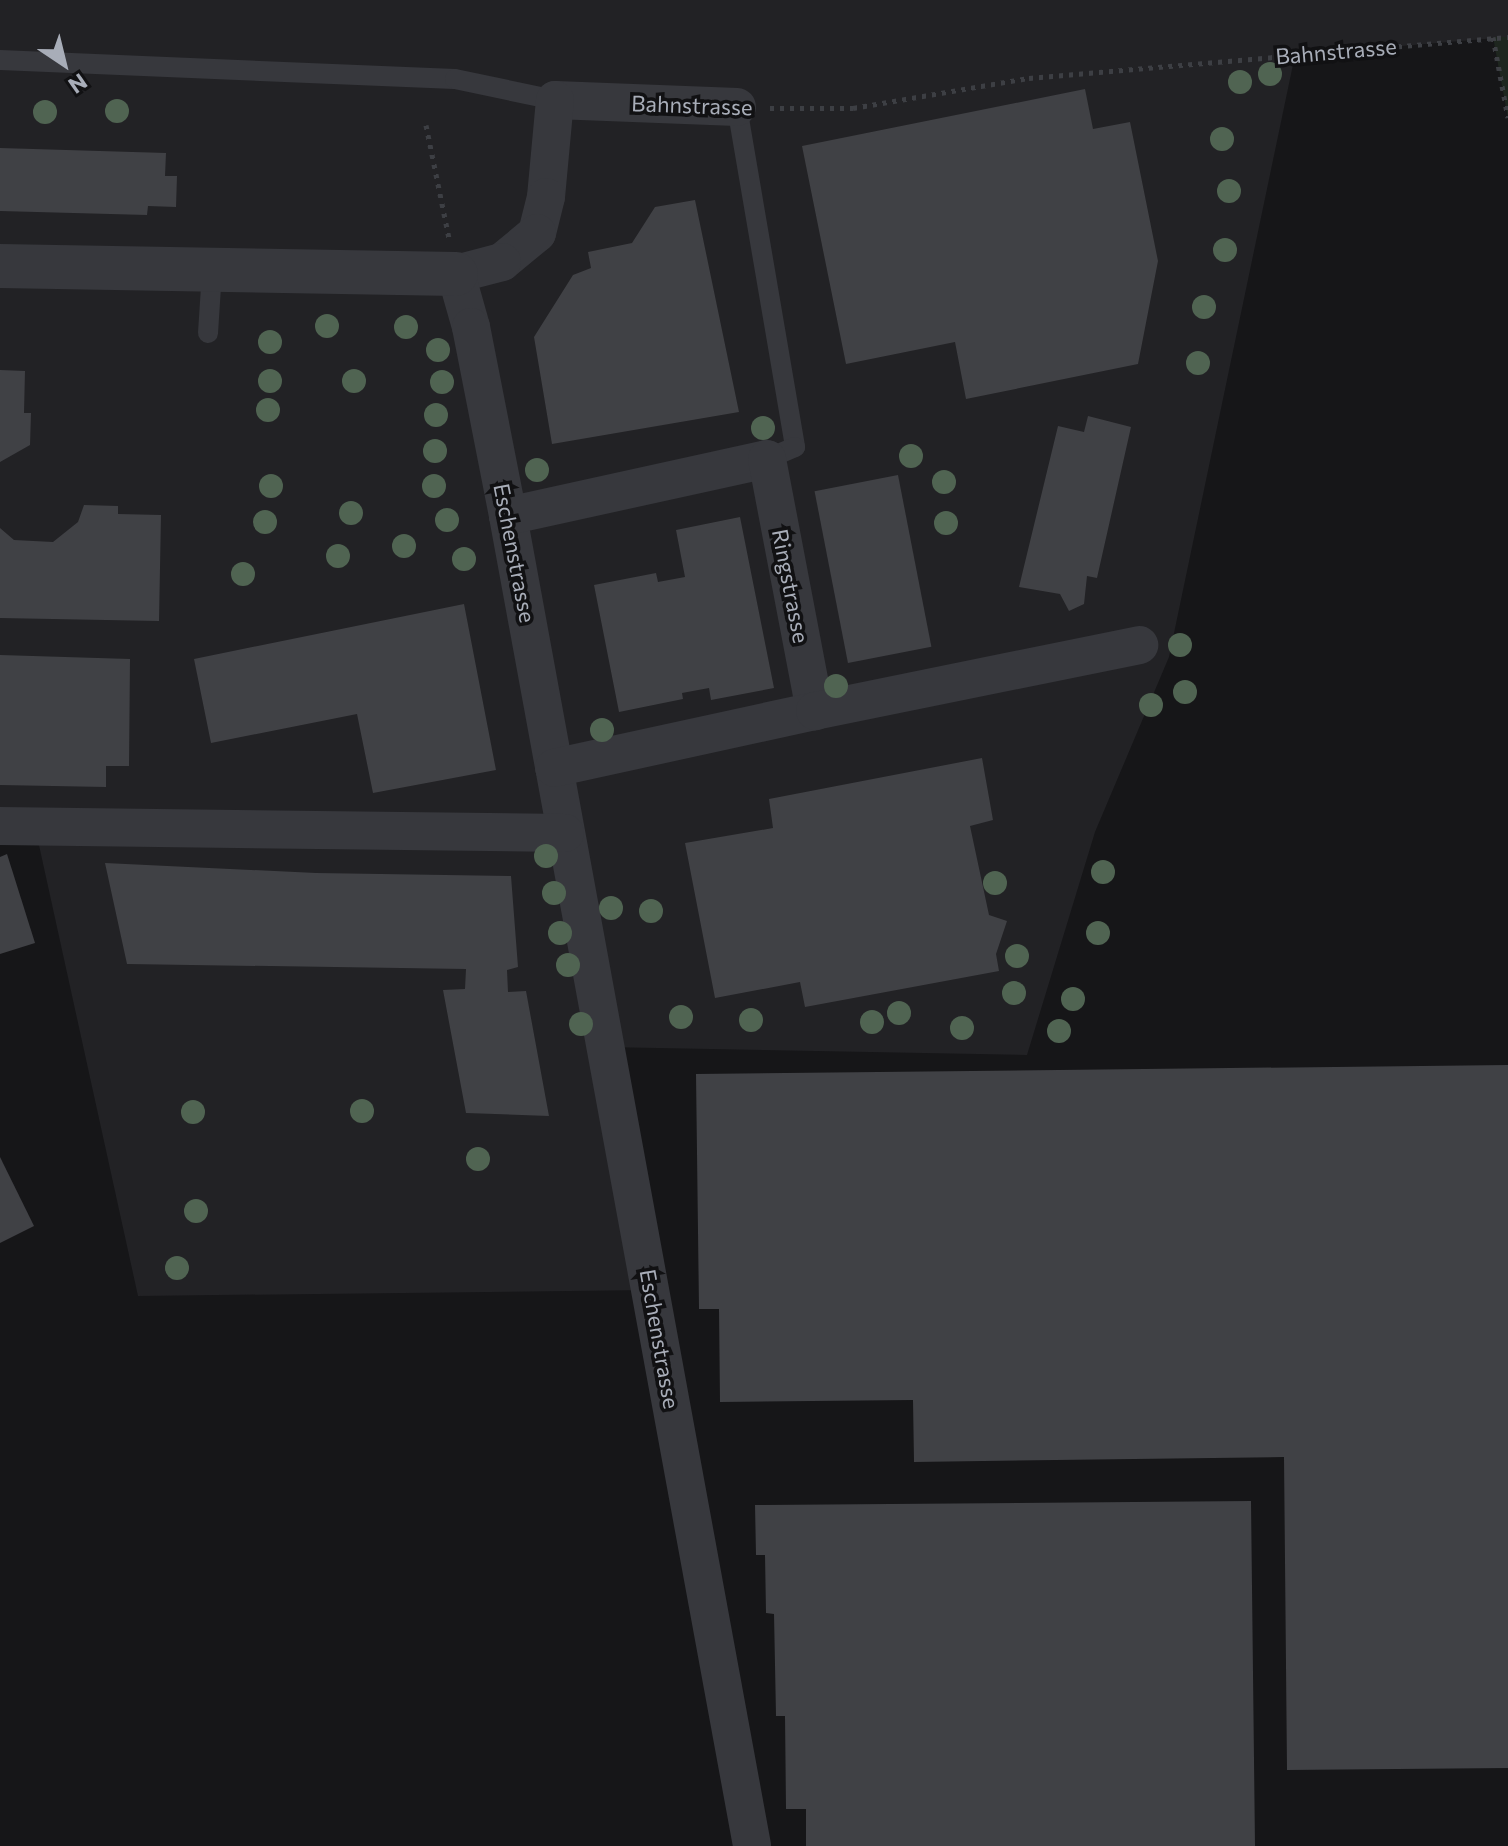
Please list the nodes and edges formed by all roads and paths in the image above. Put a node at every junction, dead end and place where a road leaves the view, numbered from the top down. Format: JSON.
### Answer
{"nodes":[{"id":1,"x":1493,"y":37,"type":"junction"},
{"id":2,"x":1508,"y":37,"type":"edge"},
{"id":3,"x":0,"y":60,"type":"edge"},
{"id":4,"x":555,"y":100,"type":"junction"},
{"id":5,"x":737,"y":107,"type":"junction"},
{"id":6,"x":1508,"y":118,"type":"edge"},
{"id":7,"x":426,"y":125,"type":"dead end"},
{"id":8,"x":0,"y":266,"type":"edge"},
{"id":9,"x":212,"y":271,"type":"junction"},
{"id":10,"x":456,"y":274,"type":"junction"},
{"id":11,"x":208,"y":333,"type":"dead end"},
{"id":12,"x":767,"y":459,"type":"junction"},
{"id":13,"x":508,"y":516,"type":"junction"},
{"id":14,"x":1139,"y":645,"type":"dead end"},
{"id":15,"x":815,"y":711,"type":"junction"},
{"id":16,"x":554,"y":768,"type":"junction"},
{"id":17,"x":0,"y":826,"type":"edge"},
{"id":18,"x":565,"y":833,"type":"junction"},
{"id":19,"x":752,"y":1846,"type":"edge"}],
"edges":[{"from":1,"to":2,"type":"path","name":"Bahnstrasse"},
{"from":1,"to":5,"type":"path","name":"Bahnstrasse"},
{"from":1,"to":6,"type":"path"},
{"from":3,"to":4,"type":"lane"},
{"from":4,"to":5,"type":"street","name":"Bahnstrasse"},
{"from":4,"to":10,"type":"street"},
{"from":5,"to":12,"type":"lane"},
{"from":7,"to":10,"type":"path"},
{"from":8,"to":9,"type":"street"},
{"from":9,"to":10,"type":"street"},
{"from":9,"to":11,"type":"lane"},
{"from":10,"to":13,"type":"street","name":"Eschenstrasse"},
{"from":12,"to":13,"type":"street"},
{"from":12,"to":15,"type":"street","name":"Ringstrasse"},
{"from":13,"to":16,"type":"street","name":"Eschenstrasse"},
{"from":14,"to":15,"type":"street"},
{"from":15,"to":16,"type":"street"},
{"from":16,"to":18,"type":"street","name":"Eschenstrasse"},
{"from":17,"to":18,"type":"street"},
{"from":18,"to":19,"type":"street","name":"Eschenstrasse"}]}
